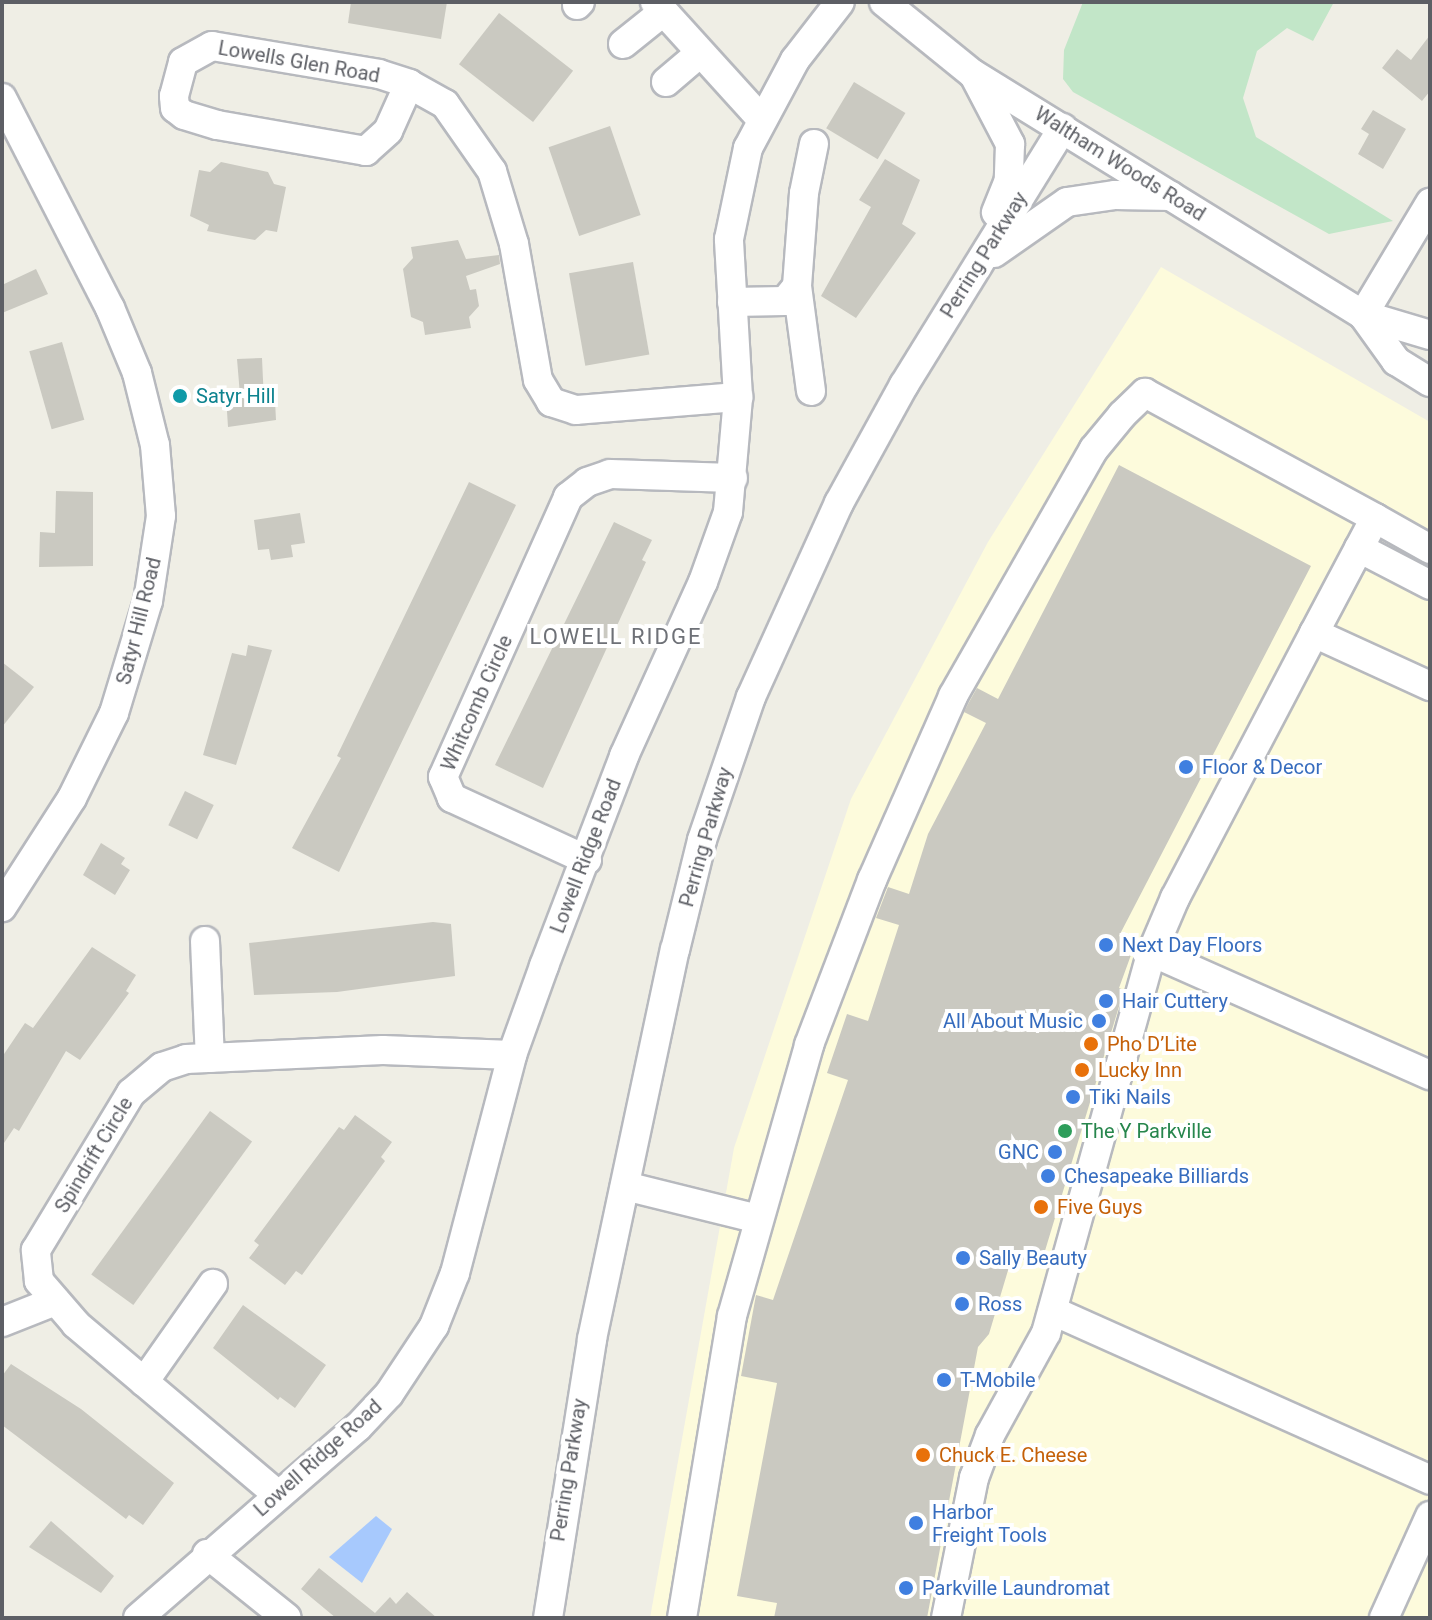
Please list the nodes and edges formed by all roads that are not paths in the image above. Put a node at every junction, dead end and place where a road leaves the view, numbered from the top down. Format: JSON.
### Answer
{"nodes":[{"id":1,"x":840,"y":2,"type":"edge"},
{"id":2,"x":884,"y":2,"type":"edge"},
{"id":3,"x":659,"y":7,"type":"edge"},
{"id":4,"x":623,"y":44,"type":"dead end"},
{"id":5,"x":699,"y":54,"type":"junction"},
{"id":6,"x":973,"y":74,"type":"junction"},
{"id":7,"x":666,"y":82,"type":"dead end"},
{"id":8,"x":409,"y":84,"type":"junction"},
{"id":9,"x":2,"y":98,"type":"edge"},
{"id":10,"x":760,"y":118,"type":"junction"},
{"id":11,"x":1063,"y":128,"type":"junction"},
{"id":12,"x":814,"y":144,"type":"dead end"},
{"id":13,"x":1172,"y":196,"type":"junction"},
{"id":14,"x":1430,"y":203,"type":"edge"},
{"id":15,"x":973,"y":272,"type":"junction"},
{"id":16,"x":797,"y":286,"type":"junction"},
{"id":17,"x":732,"y":302,"type":"junction"},
{"id":18,"x":1363,"y":315,"type":"junction"},
{"id":19,"x":1430,"y":335,"type":"edge"},
{"id":20,"x":1430,"y":382,"type":"edge"},
{"id":21,"x":811,"y":391,"type":"dead end"},
{"id":22,"x":738,"y":397,"type":"junction"},
{"id":23,"x":733,"y":478,"type":"junction"},
{"id":24,"x":1375,"y":518,"type":"junction"},
{"id":25,"x":1359,"y":548,"type":"junction"},
{"id":26,"x":1430,"y":549,"type":"edge"},
{"id":27,"x":1430,"y":585,"type":"edge"},
{"id":28,"x":1314,"y":633,"type":"junction"},
{"id":29,"x":1430,"y":686,"type":"edge"},
{"id":30,"x":587,"y":860,"type":"junction"},
{"id":31,"x":2,"y":907,"type":"edge"},
{"id":32,"x":205,"y":941,"type":"dead end"},
{"id":33,"x":1152,"y":952,"type":"junction"},
{"id":34,"x":512,"y":1055,"type":"junction"},
{"id":35,"x":210,"y":1058,"type":"junction"},
{"id":36,"x":1430,"y":1075,"type":"edge"},
{"id":37,"x":625,"y":1186,"type":"junction"},
{"id":38,"x":758,"y":1219,"type":"junction"},
{"id":39,"x":213,"y":1284,"type":"dead end"},
{"id":40,"x":55,"y":1301,"type":"junction"},
{"id":41,"x":1053,"y":1311,"type":"junction"},
{"id":42,"x":2,"y":1322,"type":"edge"},
{"id":43,"x":144,"y":1382,"type":"junction"},
{"id":44,"x":1430,"y":1480,"type":"edge"},
{"id":45,"x":278,"y":1495,"type":"junction"},
{"id":46,"x":1430,"y":1516,"type":"edge"},
{"id":47,"x":207,"y":1554,"type":"junction"},
{"id":48,"x":138,"y":1618,"type":"edge"},
{"id":49,"x":287,"y":1618,"type":"edge"},
{"id":50,"x":548,"y":1618,"type":"edge"},
{"id":51,"x":682,"y":1618,"type":"edge"},
{"id":52,"x":946,"y":1618,"type":"edge"},
{"id":53,"x":1384,"y":1618,"type":"edge"}],
"edges":[{"from":1,"to":10,"type":"street","name":"Lowell Ridge Road"},
{"from":2,"to":6,"type":"street","name":"Waltham Woods Road"},
{"from":3,"to":4,"type":"street"},
{"from":3,"to":5,"type":"street"},
{"from":5,"to":7,"type":"street"},
{"from":5,"to":10,"type":"street"},
{"from":6,"to":11,"type":"street","name":"Waltham Woods Road"},
{"from":6,"to":15,"type":"street"},
{"from":8,"to":8,"type":"street","name":"Lowells Glen Road"},
{"from":8,"to":22,"type":"street","name":"Lowells Glen Road"},
{"from":9,"to":31,"type":"street","name":"Satyr Hill Road"},
{"from":10,"to":17,"type":"street","name":"Lowell Ridge Road"},
{"from":11,"to":13,"type":"street","name":"Waltham Woods Road"},
{"from":11,"to":15,"type":"street","name":"Perring Parkway"},
{"from":12,"to":16,"type":"street"},
{"from":13,"to":15,"type":"street"},
{"from":13,"to":18,"type":"street","name":"Waltham Woods Road"},
{"from":14,"to":18,"type":"street"},
{"from":15,"to":37,"type":"street","name":"Perring Parkway"},
{"from":16,"to":17,"type":"street"},
{"from":16,"to":21,"type":"street"},
{"from":17,"to":22,"type":"street","name":"Lowell Ridge Road"},
{"from":18,"to":19,"type":"street","name":"Waltham Woods Road"},
{"from":18,"to":20,"type":"street","name":"Waltham Woods Road"},
{"from":22,"to":23,"type":"street","name":"Lowell Ridge Road"},
{"from":23,"to":30,"type":"street","name":"Lowell Ridge Road"},
{"from":23,"to":30,"type":"street","name":"Whitcomb Circle"},
{"from":24,"to":25,"type":"street"},
{"from":24,"to":26,"type":"street"},
{"from":24,"to":38,"type":"street"},
{"from":25,"to":27,"type":"street"},
{"from":25,"to":28,"type":"street"},
{"from":28,"to":29,"type":"street"},
{"from":28,"to":33,"type":"street"},
{"from":30,"to":34,"type":"street","name":"Lowell Ridge Road"},
{"from":32,"to":35,"type":"street"},
{"from":33,"to":36,"type":"street"},
{"from":33,"to":41,"type":"street"},
{"from":34,"to":35,"type":"street","name":"Spindrift Circle"},
{"from":34,"to":45,"type":"street","name":"Lowell Ridge Road"},
{"from":35,"to":40,"type":"street","name":"Spindrift Circle"},
{"from":37,"to":38,"type":"street"},
{"from":37,"to":50,"type":"street","name":"Perring Parkway"},
{"from":38,"to":51,"type":"street"},
{"from":39,"to":43,"type":"street"},
{"from":40,"to":42,"type":"street"},
{"from":40,"to":43,"type":"street","name":"Spindrift Circle"},
{"from":41,"to":44,"type":"street"},
{"from":41,"to":52,"type":"street"},
{"from":43,"to":45,"type":"street","name":"Spindrift Circle"},
{"from":45,"to":47,"type":"street","name":"Lowell Ridge Road"},
{"from":46,"to":53,"type":"street"},
{"from":47,"to":48,"type":"street","name":"Lowell Ridge Road"},
{"from":47,"to":49,"type":"street"}]}
